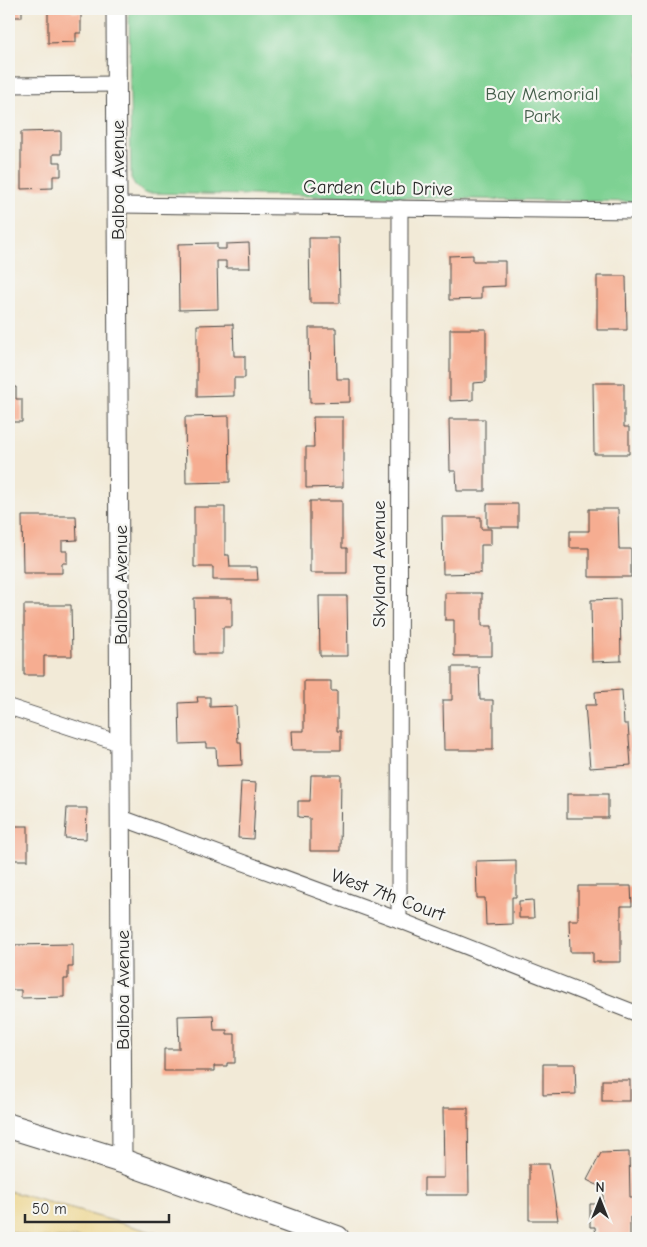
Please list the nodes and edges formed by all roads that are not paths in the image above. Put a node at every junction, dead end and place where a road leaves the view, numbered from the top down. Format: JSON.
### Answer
{"nodes":[{"id":1,"x":116,"y":9,"type":"edge"},
{"id":2,"x":117,"y":84,"type":"junction"},
{"id":3,"x":9,"y":85,"type":"edge"},
{"id":4,"x":118,"y":205,"type":"junction"},
{"id":5,"x":400,"y":208,"type":"junction"},
{"id":6,"x":638,"y":211,"type":"edge"},
{"id":7,"x":9,"y":707,"type":"edge"},
{"id":8,"x":122,"y":744,"type":"junction"},
{"id":9,"x":122,"y":818,"type":"junction"},
{"id":10,"x":398,"y":920,"type":"junction"},
{"id":11,"x":638,"y":1014,"type":"edge"},
{"id":12,"x":9,"y":1126,"type":"edge"},
{"id":13,"x":122,"y":1161,"type":"junction"},
{"id":14,"x":336,"y":1238,"type":"edge"}],
"edges":[{"from":1,"to":2,"type":"street","name":"Balboa Avenue"},
{"from":2,"to":3,"type":"street"},
{"from":2,"to":4,"type":"street","name":"Balboa Avenue"},
{"from":4,"to":5,"type":"street","name":"Garden Club Drive"},
{"from":4,"to":8,"type":"street","name":"Balboa Avenue"},
{"from":5,"to":6,"type":"street","name":"Garden Club Drive"},
{"from":5,"to":10,"type":"street","name":"Skyland Avenue"},
{"from":7,"to":8,"type":"street"},
{"from":8,"to":9,"type":"street","name":"Balboa Avenue"},
{"from":9,"to":10,"type":"street","name":"West 7th Court"},
{"from":9,"to":13,"type":"street","name":"Balboa Avenue"},
{"from":10,"to":11,"type":"street","name":"West 7th Court"},
{"from":12,"to":13,"type":"main road"},
{"from":13,"to":14,"type":"main road"}]}
